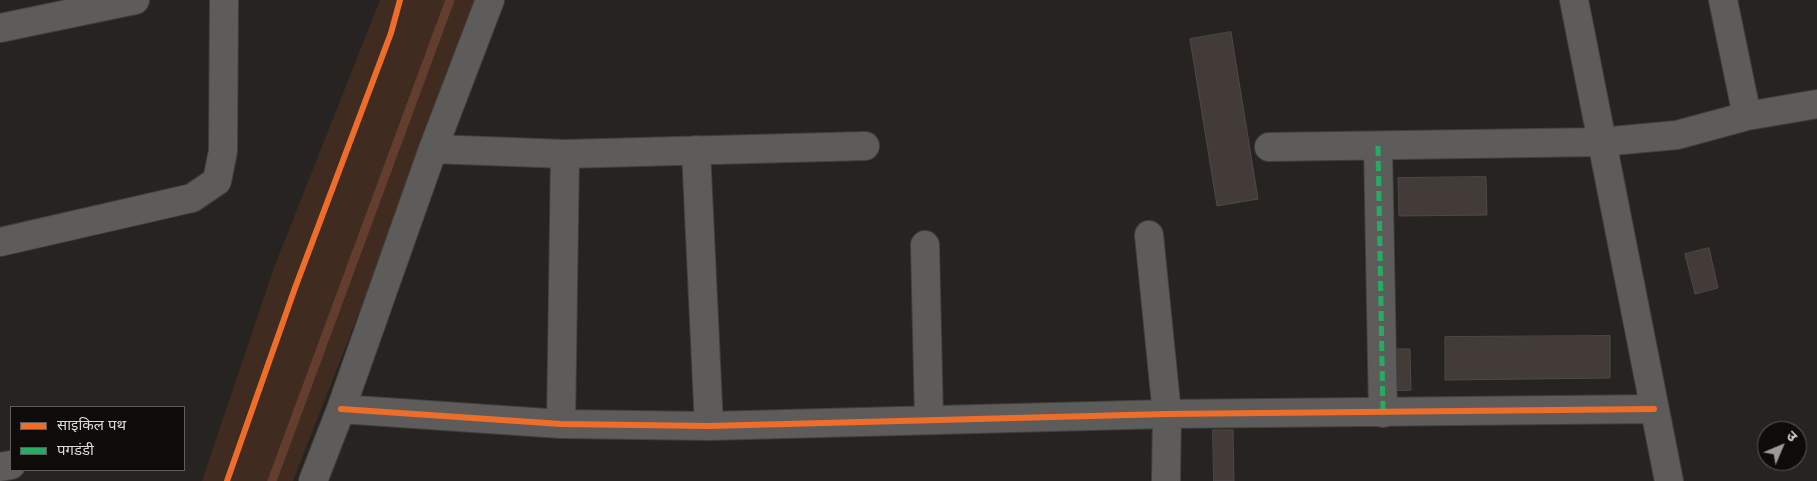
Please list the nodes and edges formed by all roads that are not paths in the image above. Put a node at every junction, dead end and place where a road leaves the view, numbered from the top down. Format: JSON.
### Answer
{"nodes":[{"id":1,"x":135,"y":0,"type":"edge"},
{"id":2,"x":224,"y":0,"type":"edge"},
{"id":3,"x":490,"y":0,"type":"edge"},
{"id":4,"x":1574,"y":0,"type":"edge"},
{"id":5,"x":1723,"y":0,"type":"edge"},
{"id":6,"x":0,"y":28,"type":"edge"},
{"id":7,"x":1817,"y":104,"type":"edge"},
{"id":8,"x":1746,"y":116,"type":"junction"},
{"id":9,"x":1601,"y":142,"type":"junction"},
{"id":10,"x":865,"y":146,"type":"dead end"},
{"id":11,"x":1378,"y":146,"type":"junction"},
{"id":12,"x":1269,"y":148,"type":"dead end"},
{"id":13,"x":433,"y":149,"type":"junction"},
{"id":14,"x":696,"y":150,"type":"junction"},
{"id":15,"x":565,"y":154,"type":"junction"},
{"id":16,"x":1149,"y":236,"type":"dead end"},
{"id":17,"x":0,"y":242,"type":"edge"},
{"id":18,"x":926,"y":245,"type":"dead end"},
{"id":19,"x":340,"y":409,"type":"junction"},
{"id":20,"x":1654,"y":409,"type":"junction"},
{"id":21,"x":1383,"y":412,"type":"junction"},
{"id":22,"x":1167,"y":414,"type":"junction"},
{"id":23,"x":929,"y":419,"type":"junction"},
{"id":24,"x":561,"y":424,"type":"junction"},
{"id":25,"x":709,"y":426,"type":"junction"},
{"id":26,"x":313,"y":481,"type":"edge"},
{"id":27,"x":1166,"y":481,"type":"edge"},
{"id":28,"x":1669,"y":481,"type":"edge"}],
"edges":[{"from":1,"to":6,"type":"street"},
{"from":2,"to":17,"type":"street"},
{"from":3,"to":13,"type":"street"},
{"from":4,"to":9,"type":"street"},
{"from":5,"to":8,"type":"street"},
{"from":7,"to":8,"type":"street"},
{"from":8,"to":9,"type":"street"},
{"from":9,"to":11,"type":"street"},
{"from":9,"to":20,"type":"street"},
{"from":10,"to":14,"type":"street"},
{"from":11,"to":12,"type":"street"},
{"from":11,"to":21,"type":"street"},
{"from":13,"to":15,"type":"street"},
{"from":13,"to":19,"type":"street"},
{"from":14,"to":15,"type":"street"},
{"from":14,"to":25,"type":"street"},
{"from":15,"to":24,"type":"street"},
{"from":16,"to":22,"type":"street"},
{"from":18,"to":23,"type":"street"},
{"from":19,"to":24,"type":"street"},
{"from":19,"to":26,"type":"street"},
{"from":20,"to":21,"type":"street"},
{"from":20,"to":28,"type":"street"},
{"from":21,"to":22,"type":"street"},
{"from":22,"to":23,"type":"street"},
{"from":22,"to":27,"type":"street"},
{"from":23,"to":25,"type":"street"},
{"from":24,"to":25,"type":"street"}]}
